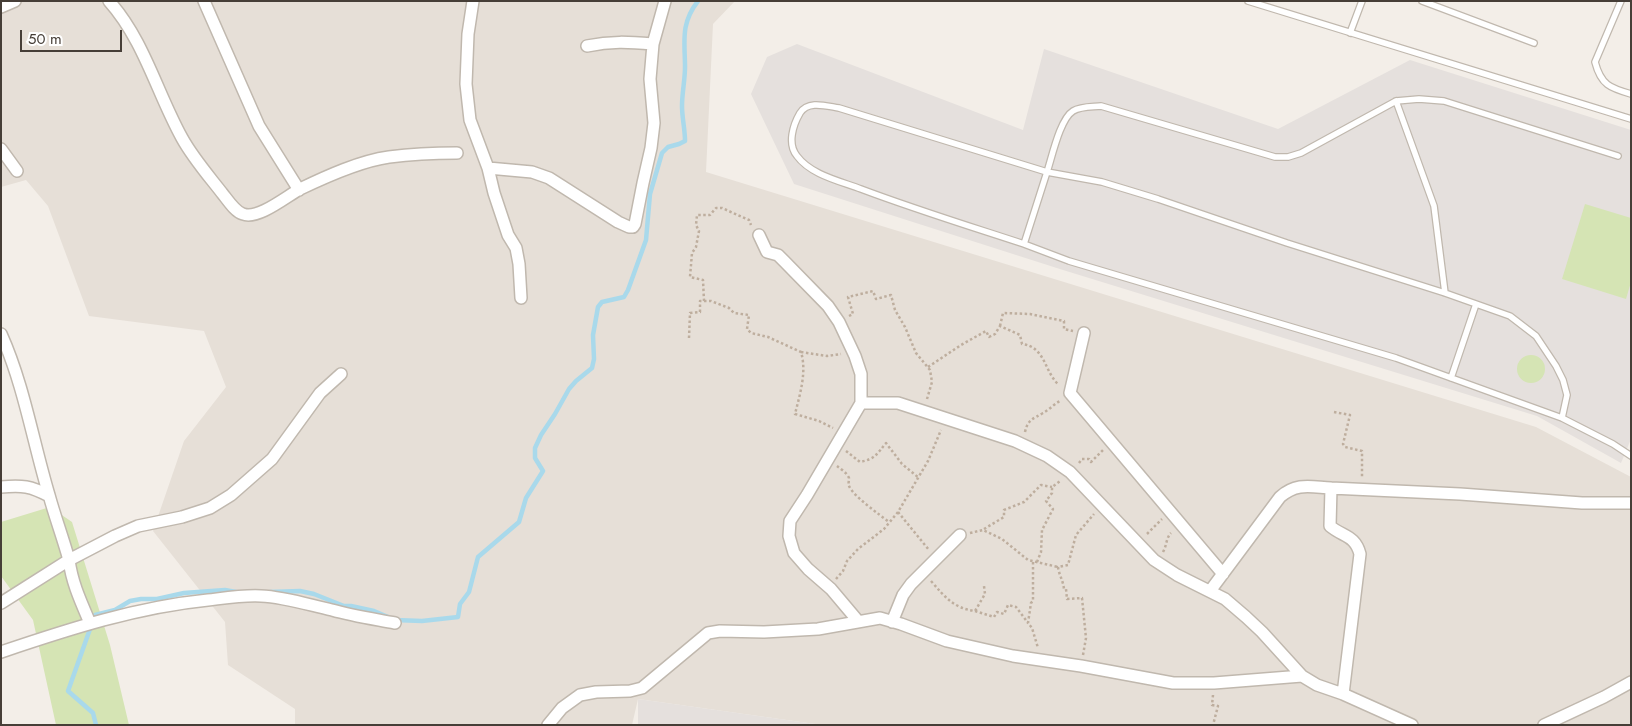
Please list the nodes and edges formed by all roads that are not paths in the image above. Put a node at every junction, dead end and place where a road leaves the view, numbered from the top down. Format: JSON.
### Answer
{"nodes":[{"id":1,"x":16,"y":1,"type":"edge"},
{"id":2,"x":109,"y":1,"type":"edge"},
{"id":3,"x":204,"y":1,"type":"edge"},
{"id":4,"x":473,"y":1,"type":"edge"},
{"id":5,"x":665,"y":1,"type":"edge"},
{"id":6,"x":1248,"y":1,"type":"edge"},
{"id":7,"x":1362,"y":1,"type":"edge"},
{"id":8,"x":1422,"y":1,"type":"edge"},
{"id":9,"x":1621,"y":1,"type":"edge"},
{"id":10,"x":1,"y":7,"type":"edge"},
{"id":11,"x":1350,"y":33,"type":"junction"},
{"id":12,"x":1534,"y":43,"type":"dead end"},
{"id":13,"x":652,"y":44,"type":"junction"},
{"id":14,"x":587,"y":46,"type":"dead end"},
{"id":15,"x":1631,"y":94,"type":"edge"},
{"id":16,"x":1396,"y":102,"type":"junction"},
{"id":17,"x":1631,"y":119,"type":"edge"},
{"id":18,"x":1,"y":149,"type":"edge"},
{"id":19,"x":457,"y":154,"type":"dead end"},
{"id":20,"x":1618,"y":156,"type":"dead end"},
{"id":21,"x":488,"y":168,"type":"junction"},
{"id":22,"x":17,"y":171,"type":"dead end"},
{"id":23,"x":1047,"y":172,"type":"junction"},
{"id":24,"x":299,"y":190,"type":"junction"},
{"id":25,"x":760,"y":235,"type":"road end"},
{"id":26,"x":1024,"y":244,"type":"junction"},
{"id":27,"x":1445,"y":293,"type":"junction"},
{"id":28,"x":521,"y":298,"type":"dead end"},
{"id":29,"x":1476,"y":304,"type":"junction"},
{"id":30,"x":1084,"y":333,"type":"road end"},
{"id":31,"x":1,"y":334,"type":"edge"},
{"id":32,"x":340,"y":374,"type":"dead end"},
{"id":33,"x":1451,"y":378,"type":"junction"},
{"id":34,"x":861,"y":403,"type":"junction"},
{"id":35,"x":1562,"y":418,"type":"junction"},
{"id":36,"x":1631,"y":456,"type":"edge"},
{"id":37,"x":1,"y":487,"type":"edge"},
{"id":38,"x":1331,"y":488,"type":"junction"},
{"id":39,"x":49,"y":496,"type":"junction"},
{"id":40,"x":1631,"y":503,"type":"edge"},
{"id":41,"x":960,"y":535,"type":"road end"},
{"id":42,"x":70,"y":560,"type":"junction"},
{"id":43,"x":1223,"y":574,"type":"junction"},
{"id":44,"x":1210,"y":591,"type":"junction"},
{"id":45,"x":1,"y":603,"type":"edge"},
{"id":46,"x":858,"y":621,"type":"junction"},
{"id":47,"x":892,"y":622,"type":"junction"},
{"id":48,"x":90,"y":623,"type":"junction"},
{"id":49,"x":396,"y":623,"type":"dead end"},
{"id":50,"x":1,"y":652,"type":"edge"},
{"id":51,"x":1302,"y":676,"type":"junction"},
{"id":52,"x":1631,"y":682,"type":"edge"},
{"id":53,"x":1343,"y":694,"type":"junction"},
{"id":54,"x":548,"y":725,"type":"edge"},
{"id":55,"x":1412,"y":725,"type":"edge"},
{"id":56,"x":1544,"y":725,"type":"edge"}],
"edges":[{"from":1,"to":10,"type":"street"},
{"from":2,"to":24,"type":"street"},
{"from":3,"to":24,"type":"street"},
{"from":4,"to":21,"type":"street"},
{"from":5,"to":13,"type":"street"},
{"from":6,"to":11,"type":"lane"},
{"from":7,"to":11,"type":"lane"},
{"from":8,"to":12,"type":"lane"},
{"from":9,"to":15,"type":"lane"},
{"from":11,"to":17,"type":"lane"},
{"from":13,"to":14,"type":"street"},
{"from":13,"to":21,"type":"street"},
{"from":16,"to":20,"type":"lane"},
{"from":16,"to":23,"type":"lane"},
{"from":16,"to":27,"type":"lane"},
{"from":18,"to":22,"type":"street"},
{"from":19,"to":24,"type":"street"},
{"from":21,"to":28,"type":"street"},
{"from":23,"to":26,"type":"lane"},
{"from":23,"to":26,"type":"lane"},
{"from":23,"to":27,"type":"lane"},
{"from":25,"to":34,"type":"street"},
{"from":26,"to":33,"type":"lane"},
{"from":27,"to":29,"type":"lane"},
{"from":29,"to":33,"type":"lane"},
{"from":29,"to":35,"type":"lane"},
{"from":30,"to":43,"type":"street"},
{"from":31,"to":39,"type":"street"},
{"from":32,"to":42,"type":"street"},
{"from":33,"to":35,"type":"lane"},
{"from":34,"to":44,"type":"street"},
{"from":34,"to":46,"type":"street"},
{"from":35,"to":36,"type":"lane"},
{"from":37,"to":39,"type":"street"},
{"from":38,"to":40,"type":"street"},
{"from":38,"to":43,"type":"street"},
{"from":38,"to":53,"type":"street"},
{"from":39,"to":42,"type":"street"},
{"from":41,"to":47,"type":"street"},
{"from":42,"to":45,"type":"street"},
{"from":42,"to":48,"type":"street"},
{"from":43,"to":44,"type":"street"},
{"from":44,"to":51,"type":"street"},
{"from":46,"to":47,"type":"street"},
{"from":46,"to":54,"type":"street"},
{"from":47,"to":51,"type":"street"},
{"from":48,"to":49,"type":"street"},
{"from":48,"to":50,"type":"street"},
{"from":51,"to":53,"type":"street"},
{"from":52,"to":56,"type":"street"},
{"from":53,"to":55,"type":"street"}]}
